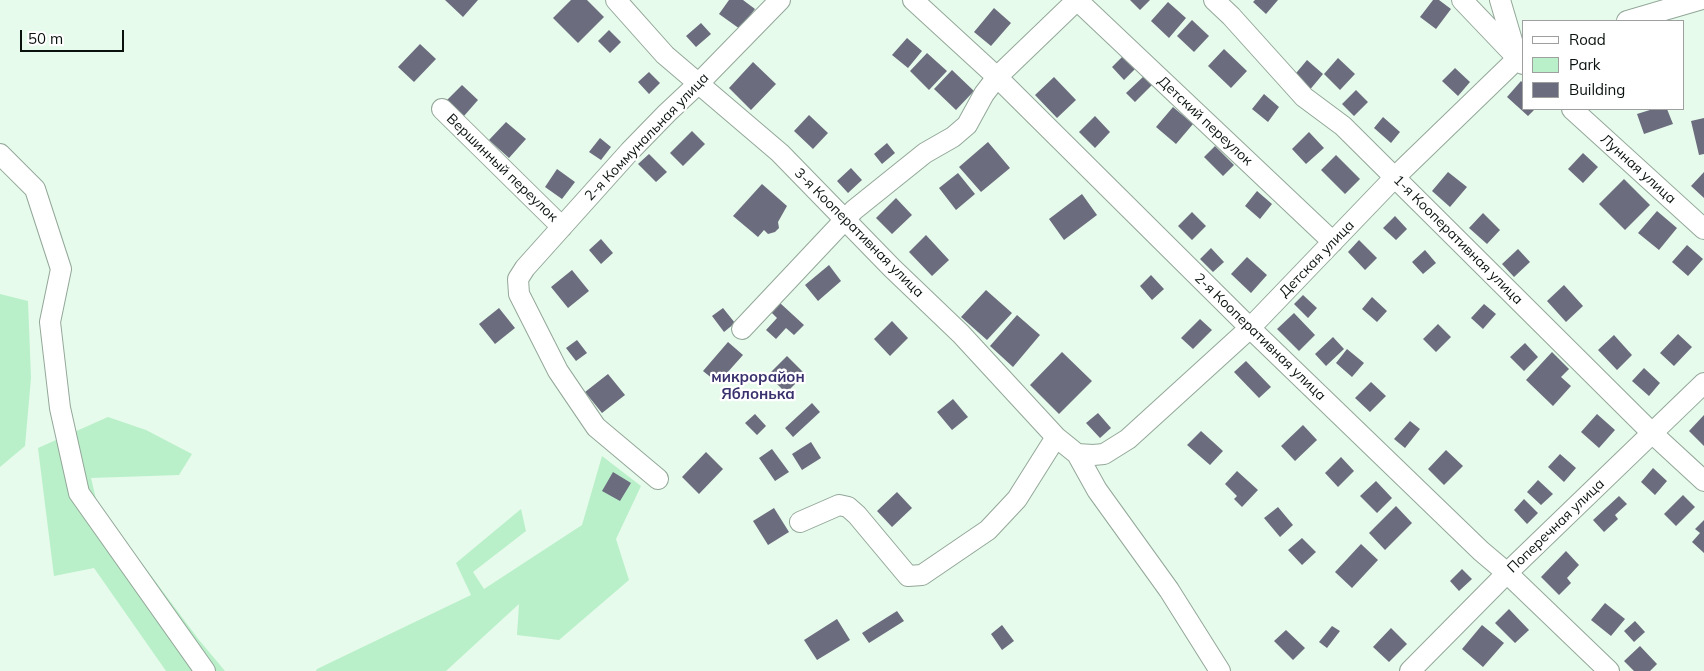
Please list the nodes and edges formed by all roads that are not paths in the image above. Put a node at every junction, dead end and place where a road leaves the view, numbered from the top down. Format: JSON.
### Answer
{"nodes":[{"id":1,"x":616,"y":0,"type":"edge"},
{"id":2,"x":780,"y":0,"type":"edge"},
{"id":3,"x":913,"y":0,"type":"edge"},
{"id":4,"x":1077,"y":0,"type":"edge"},
{"id":5,"x":1214,"y":0,"type":"edge"},
{"id":6,"x":1462,"y":0,"type":"edge"},
{"id":7,"x":1500,"y":0,"type":"edge"},
{"id":8,"x":1699,"y":0,"type":"edge"},
{"id":9,"x":1629,"y":20,"type":"edge"},
{"id":10,"x":1521,"y":60,"type":"edge"},
{"id":11,"x":998,"y":77,"type":"junction"},
{"id":12,"x":699,"y":83,"type":"junction"},
{"id":13,"x":442,"y":109,"type":"dead end"},
{"id":14,"x":1573,"y":110,"type":"edge"},
{"id":15,"x":0,"y":154,"type":"edge"},
{"id":16,"x":1395,"y":177,"type":"junction"},
{"id":17,"x":846,"y":219,"type":"junction"},
{"id":18,"x":562,"y":227,"type":"junction"},
{"id":19,"x":1704,"y":228,"type":"edge"},
{"id":20,"x":1333,"y":242,"type":"junction"},
{"id":21,"x":1250,"y":328,"type":"junction"},
{"id":22,"x":742,"y":329,"type":"dead end"},
{"id":23,"x":1704,"y":383,"type":"edge"},
{"id":24,"x":1653,"y":434,"type":"junction"},
{"id":25,"x":1056,"y":437,"type":"junction"},
{"id":26,"x":1077,"y":454,"type":"junction"},
{"id":27,"x":658,"y":479,"type":"dead end"},
{"id":28,"x":1704,"y":480,"type":"edge"},
{"id":29,"x":800,"y":522,"type":"dead end"},
{"id":30,"x":1507,"y":573,"type":"junction"},
{"id":31,"x":205,"y":671,"type":"edge"},
{"id":32,"x":1220,"y":671,"type":"edge"},
{"id":33,"x":1410,"y":671,"type":"edge"},
{"id":34,"x":1608,"y":671,"type":"edge"}],
"edges":[{"from":1,"to":12,"type":"street","name":"3-я Кооперативная улица"},
{"from":2,"to":12,"type":"street","name":"2-я Коммунальная улица"},
{"from":3,"to":11,"type":"street","name":"2-я Кооперативная улица"},
{"from":4,"to":11,"type":"street"},
{"from":4,"to":20,"type":"street","name":"Детский переулок"},
{"from":5,"to":16,"type":"street","name":"1-я Кооперативная улица"},
{"from":6,"to":10,"type":"street"},
{"from":7,"to":10,"type":"street"},
{"from":8,"to":9,"type":"street"},
{"from":10,"to":16,"type":"street","name":"Детская улица"},
{"from":11,"to":17,"type":"street"},
{"from":11,"to":21,"type":"street","name":"2-я Кооперативная улица"},
{"from":12,"to":17,"type":"street","name":"3-я Кооперативная улица"},
{"from":12,"to":18,"type":"street","name":"2-я Коммунальная улица"},
{"from":13,"to":18,"type":"street","name":"Вершинный переулок"},
{"from":14,"to":19,"type":"street","name":"Лунная улица"},
{"from":15,"to":31,"type":"street"},
{"from":16,"to":20,"type":"street","name":"Детская улица"},
{"from":16,"to":24,"type":"street","name":"1-я Кооперативная улица"},
{"from":17,"to":22,"type":"street"},
{"from":17,"to":25,"type":"street","name":"3-я Кооперативная улица"},
{"from":18,"to":27,"type":"street","name":"2-я Коммунальная улица"},
{"from":20,"to":21,"type":"street","name":"Детская улица"},
{"from":21,"to":26,"type":"street","name":"Детская улица"},
{"from":21,"to":30,"type":"street","name":"2-я Кооперативная улица"},
{"from":23,"to":24,"type":"street","name":"Поперечная улица"},
{"from":24,"to":28,"type":"street","name":"1-я Кооперативная улица"},
{"from":24,"to":30,"type":"street","name":"Поперечная улица"},
{"from":25,"to":26,"type":"street","name":"3-я Кооперативная улица"},
{"from":25,"to":29,"type":"street"},
{"from":26,"to":32,"type":"street"},
{"from":30,"to":33,"type":"street","name":"Поперечная улица"},
{"from":30,"to":34,"type":"street","name":"2-я Кооперативная улица"}]}
